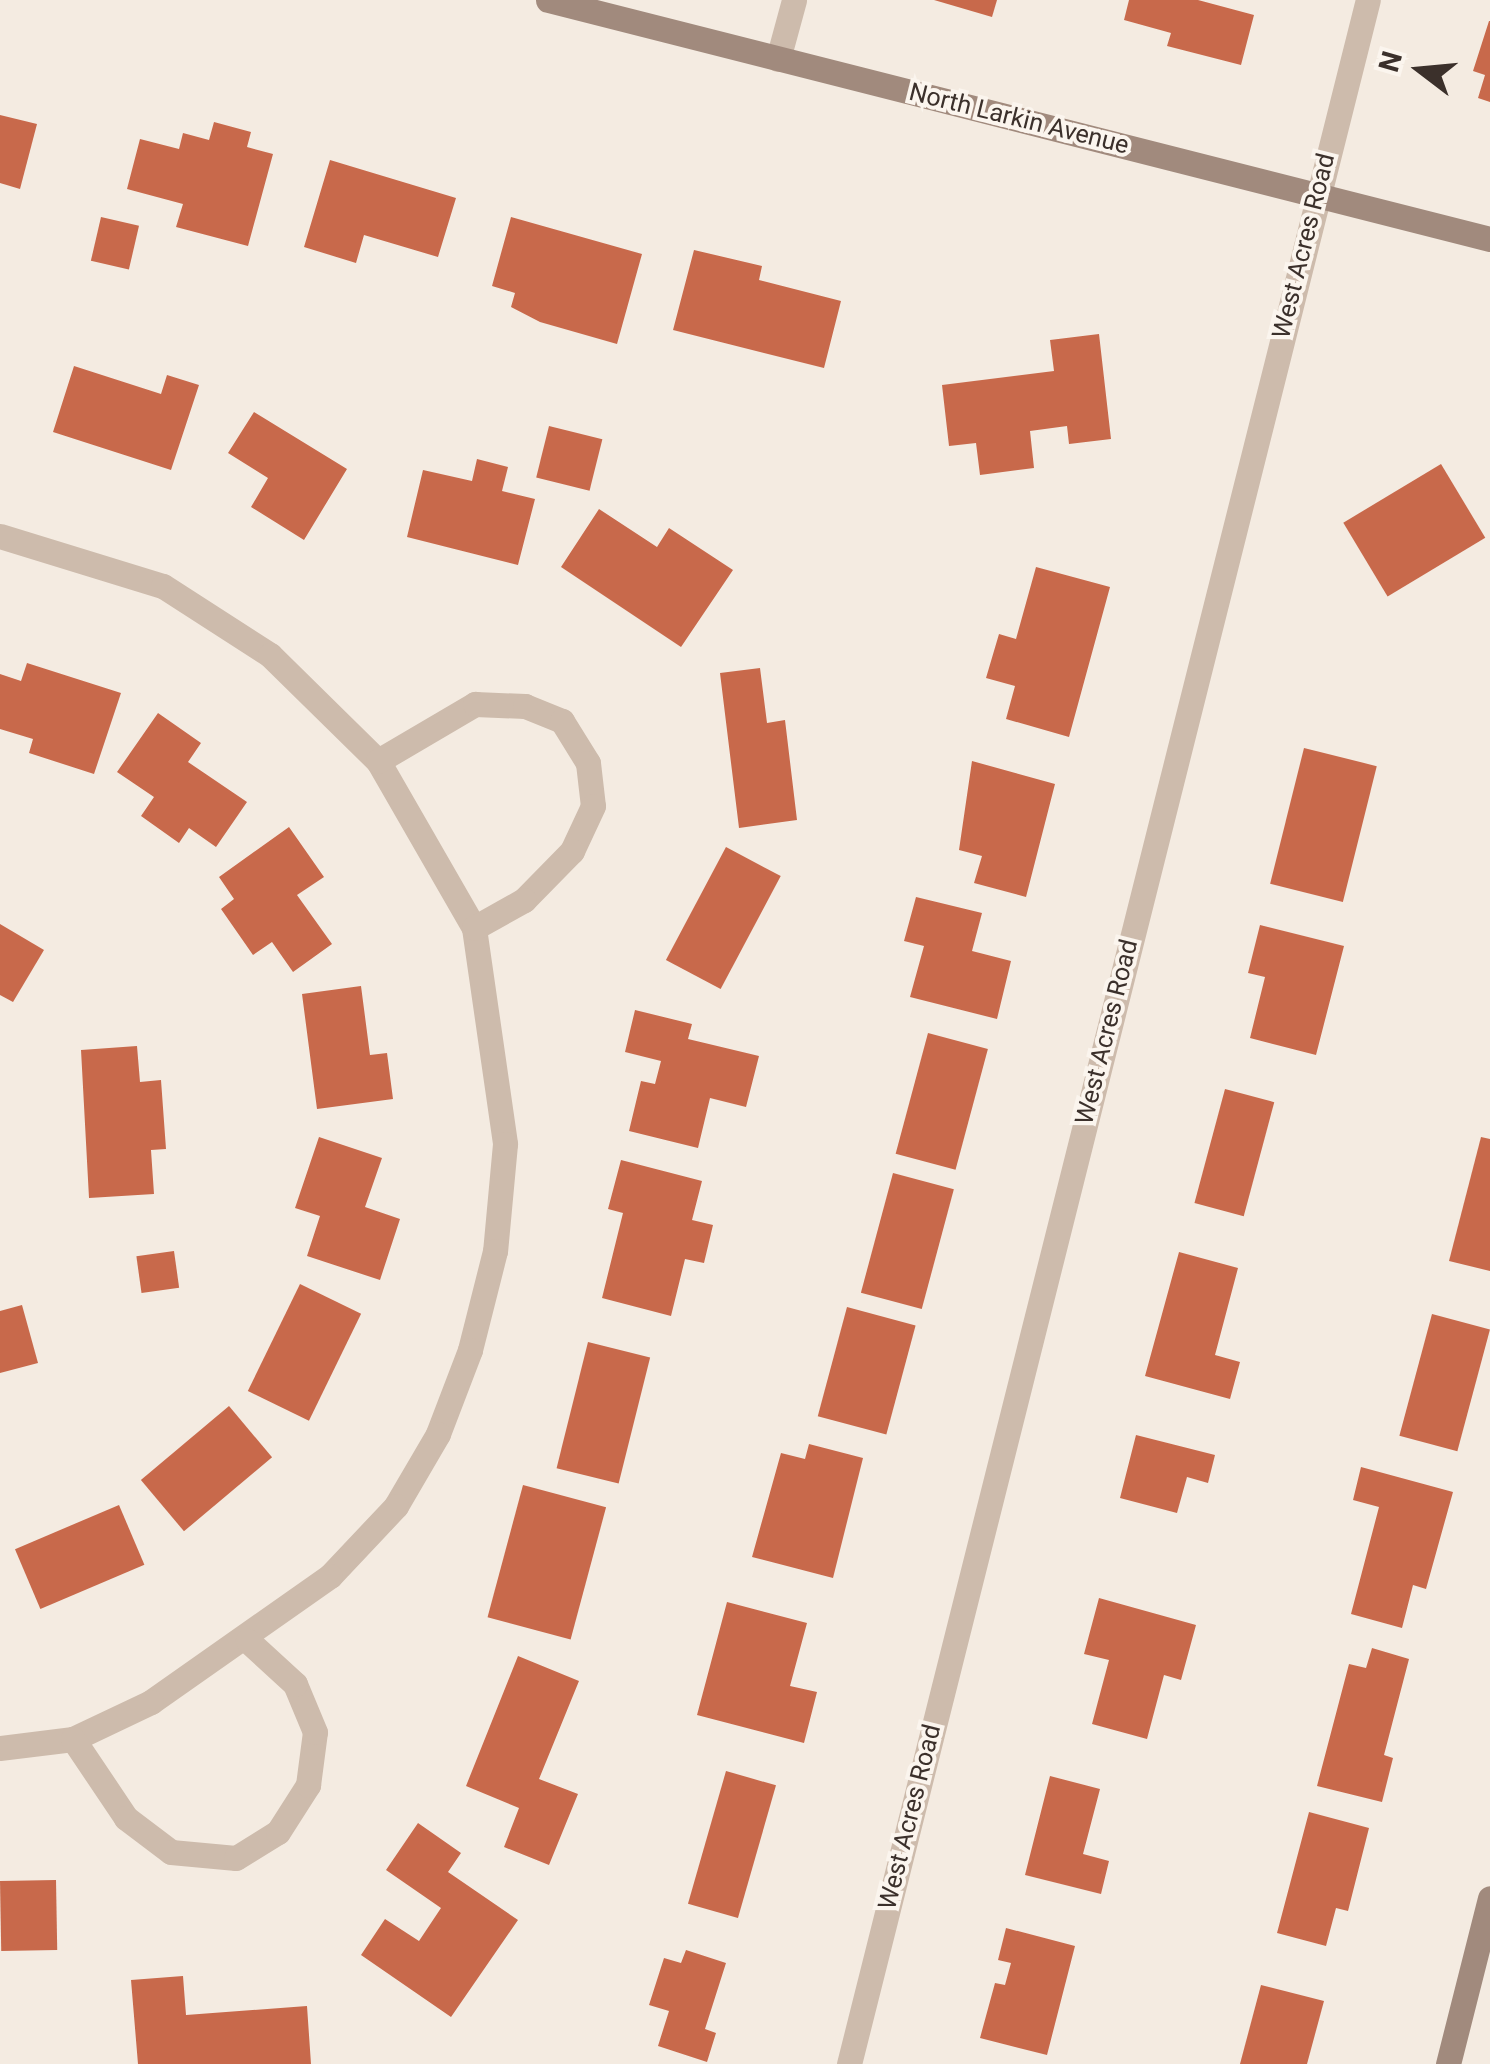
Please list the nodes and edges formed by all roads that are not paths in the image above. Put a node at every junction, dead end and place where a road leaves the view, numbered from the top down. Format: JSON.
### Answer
{"nodes":[{"id":1,"x":548,"y":0,"type":"edge"},
{"id":2,"x":794,"y":0,"type":"edge"},
{"id":3,"x":1368,"y":0,"type":"edge"},
{"id":4,"x":778,"y":59,"type":"junction"},
{"id":5,"x":1317,"y":194,"type":"junction"},
{"id":6,"x":1490,"y":238,"type":"edge"},
{"id":7,"x":0,"y":536,"type":"edge"},
{"id":8,"x":378,"y":762,"type":"junction"},
{"id":9,"x":474,"y":928,"type":"junction"},
{"id":10,"x":248,"y":1641,"type":"junction"},
{"id":11,"x":72,"y":1739,"type":"junction"},
{"id":12,"x":0,"y":1748,"type":"edge"},
{"id":13,"x":1490,"y":1898,"type":"edge"},
{"id":14,"x":849,"y":2064,"type":"edge"},
{"id":15,"x":1448,"y":2064,"type":"edge"}],
"edges":[{"from":1,"to":4,"type":"main road","name":"North Larkin Avenue"},
{"from":2,"to":4,"type":"street"},
{"from":3,"to":5,"type":"street","name":"West Acres Road"},
{"from":4,"to":5,"type":"main road","name":"North Larkin Avenue"},
{"from":5,"to":6,"type":"main road","name":"North Larkin Avenue"},
{"from":5,"to":14,"type":"street","name":"West Acres Road"},
{"from":7,"to":8,"type":"street"},
{"from":8,"to":9,"type":"street"},
{"from":8,"to":9,"type":"street"},
{"from":9,"to":10,"type":"street"},
{"from":10,"to":11,"type":"street"},
{"from":10,"to":11,"type":"street"},
{"from":11,"to":12,"type":"street"},
{"from":13,"to":15,"type":"main road"}]}
